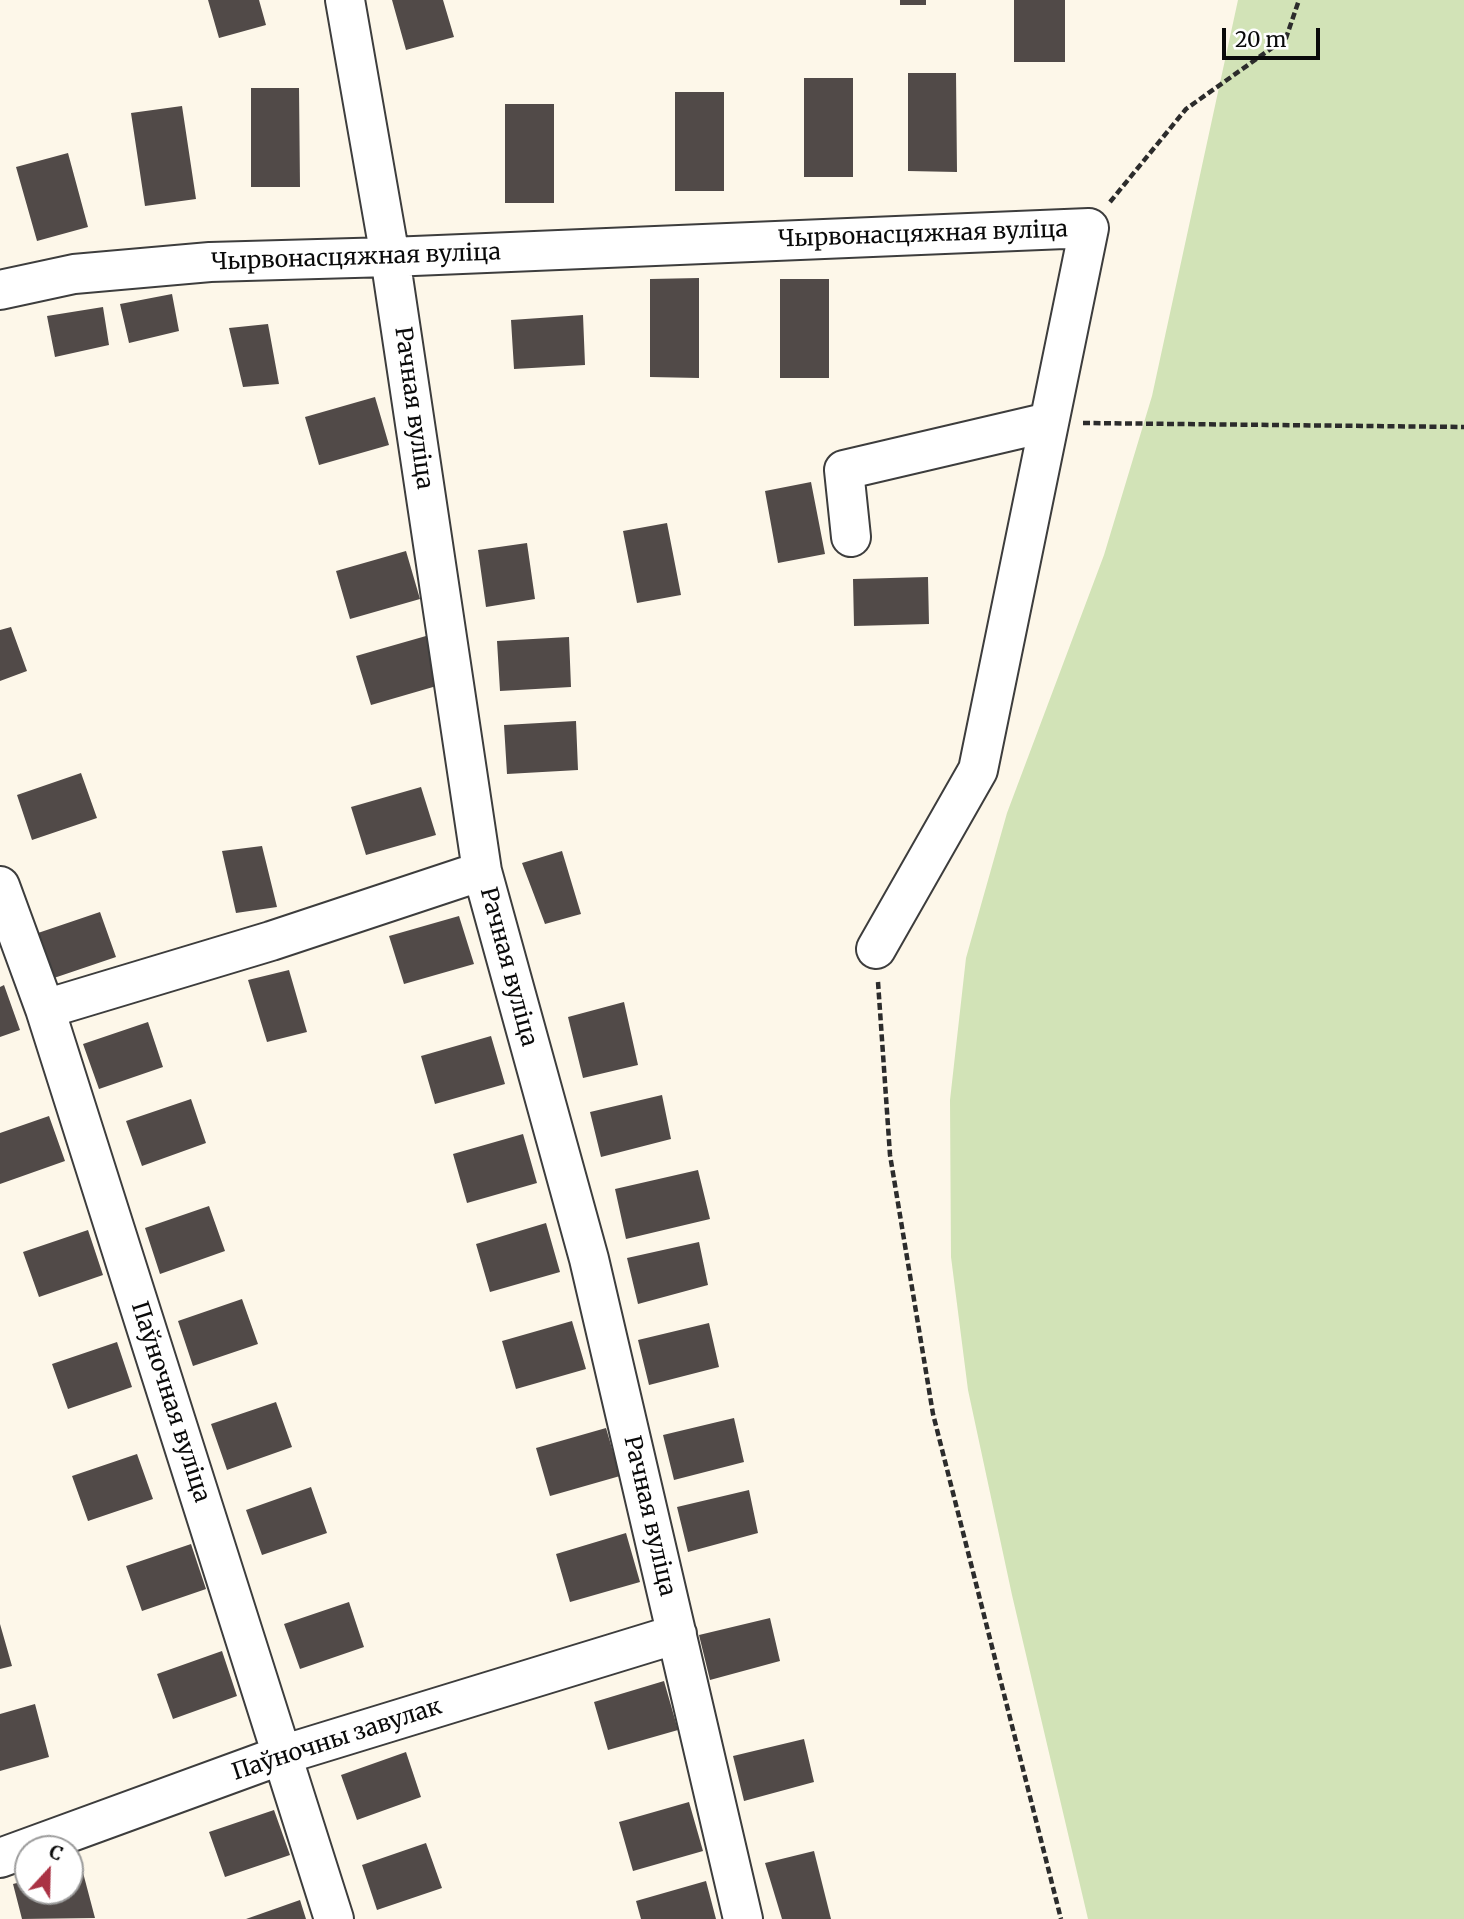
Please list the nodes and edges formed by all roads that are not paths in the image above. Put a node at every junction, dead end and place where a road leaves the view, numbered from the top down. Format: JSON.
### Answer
{"nodes":[{"id":1,"x":345,"y":0,"type":"edge"},
{"id":2,"x":390,"y":257,"type":"junction"},
{"id":3,"x":0,"y":290,"type":"edge"},
{"id":4,"x":1049,"y":422,"type":"junction"},
{"id":5,"x":851,"y":537,"type":"dead end"},
{"id":6,"x":482,"y":871,"type":"junction"},
{"id":7,"x":0,"y":886,"type":"edge"},
{"id":8,"x":876,"y":949,"type":"road end"},
{"id":9,"x":44,"y":1009,"type":"junction"},
{"id":10,"x":677,"y":1634,"type":"junction"},
{"id":11,"x":282,"y":1755,"type":"junction"},
{"id":12,"x":0,"y":1858,"type":"edge"},
{"id":13,"x":334,"y":1919,"type":"edge"},
{"id":14,"x":743,"y":1919,"type":"edge"}],
"edges":[{"from":1,"to":2,"type":"street","name":"Рачная вуліца"},
{"from":2,"to":3,"type":"street","name":"Чырвонасцяжная вуліца"},
{"from":2,"to":4,"type":"street","name":"Чырвонасцяжная вуліца"},
{"from":2,"to":6,"type":"street","name":"Рачная вуліца"},
{"from":4,"to":5,"type":"street"},
{"from":4,"to":8,"type":"street","name":"Чырвонасцяжная вуліца"},
{"from":6,"to":9,"type":"street"},
{"from":6,"to":10,"type":"street","name":"Рачная вуліца"},
{"from":7,"to":9,"type":"street","name":"Паўночная вуліца"},
{"from":9,"to":11,"type":"street","name":"Паўночная вуліца"},
{"from":10,"to":11,"type":"street","name":"Паўночны завулак"},
{"from":10,"to":14,"type":"street","name":"Рачная вуліца"},
{"from":11,"to":12,"type":"street","name":"Паўночны завулак"},
{"from":11,"to":13,"type":"street","name":"Паўночная вуліца"}]}
